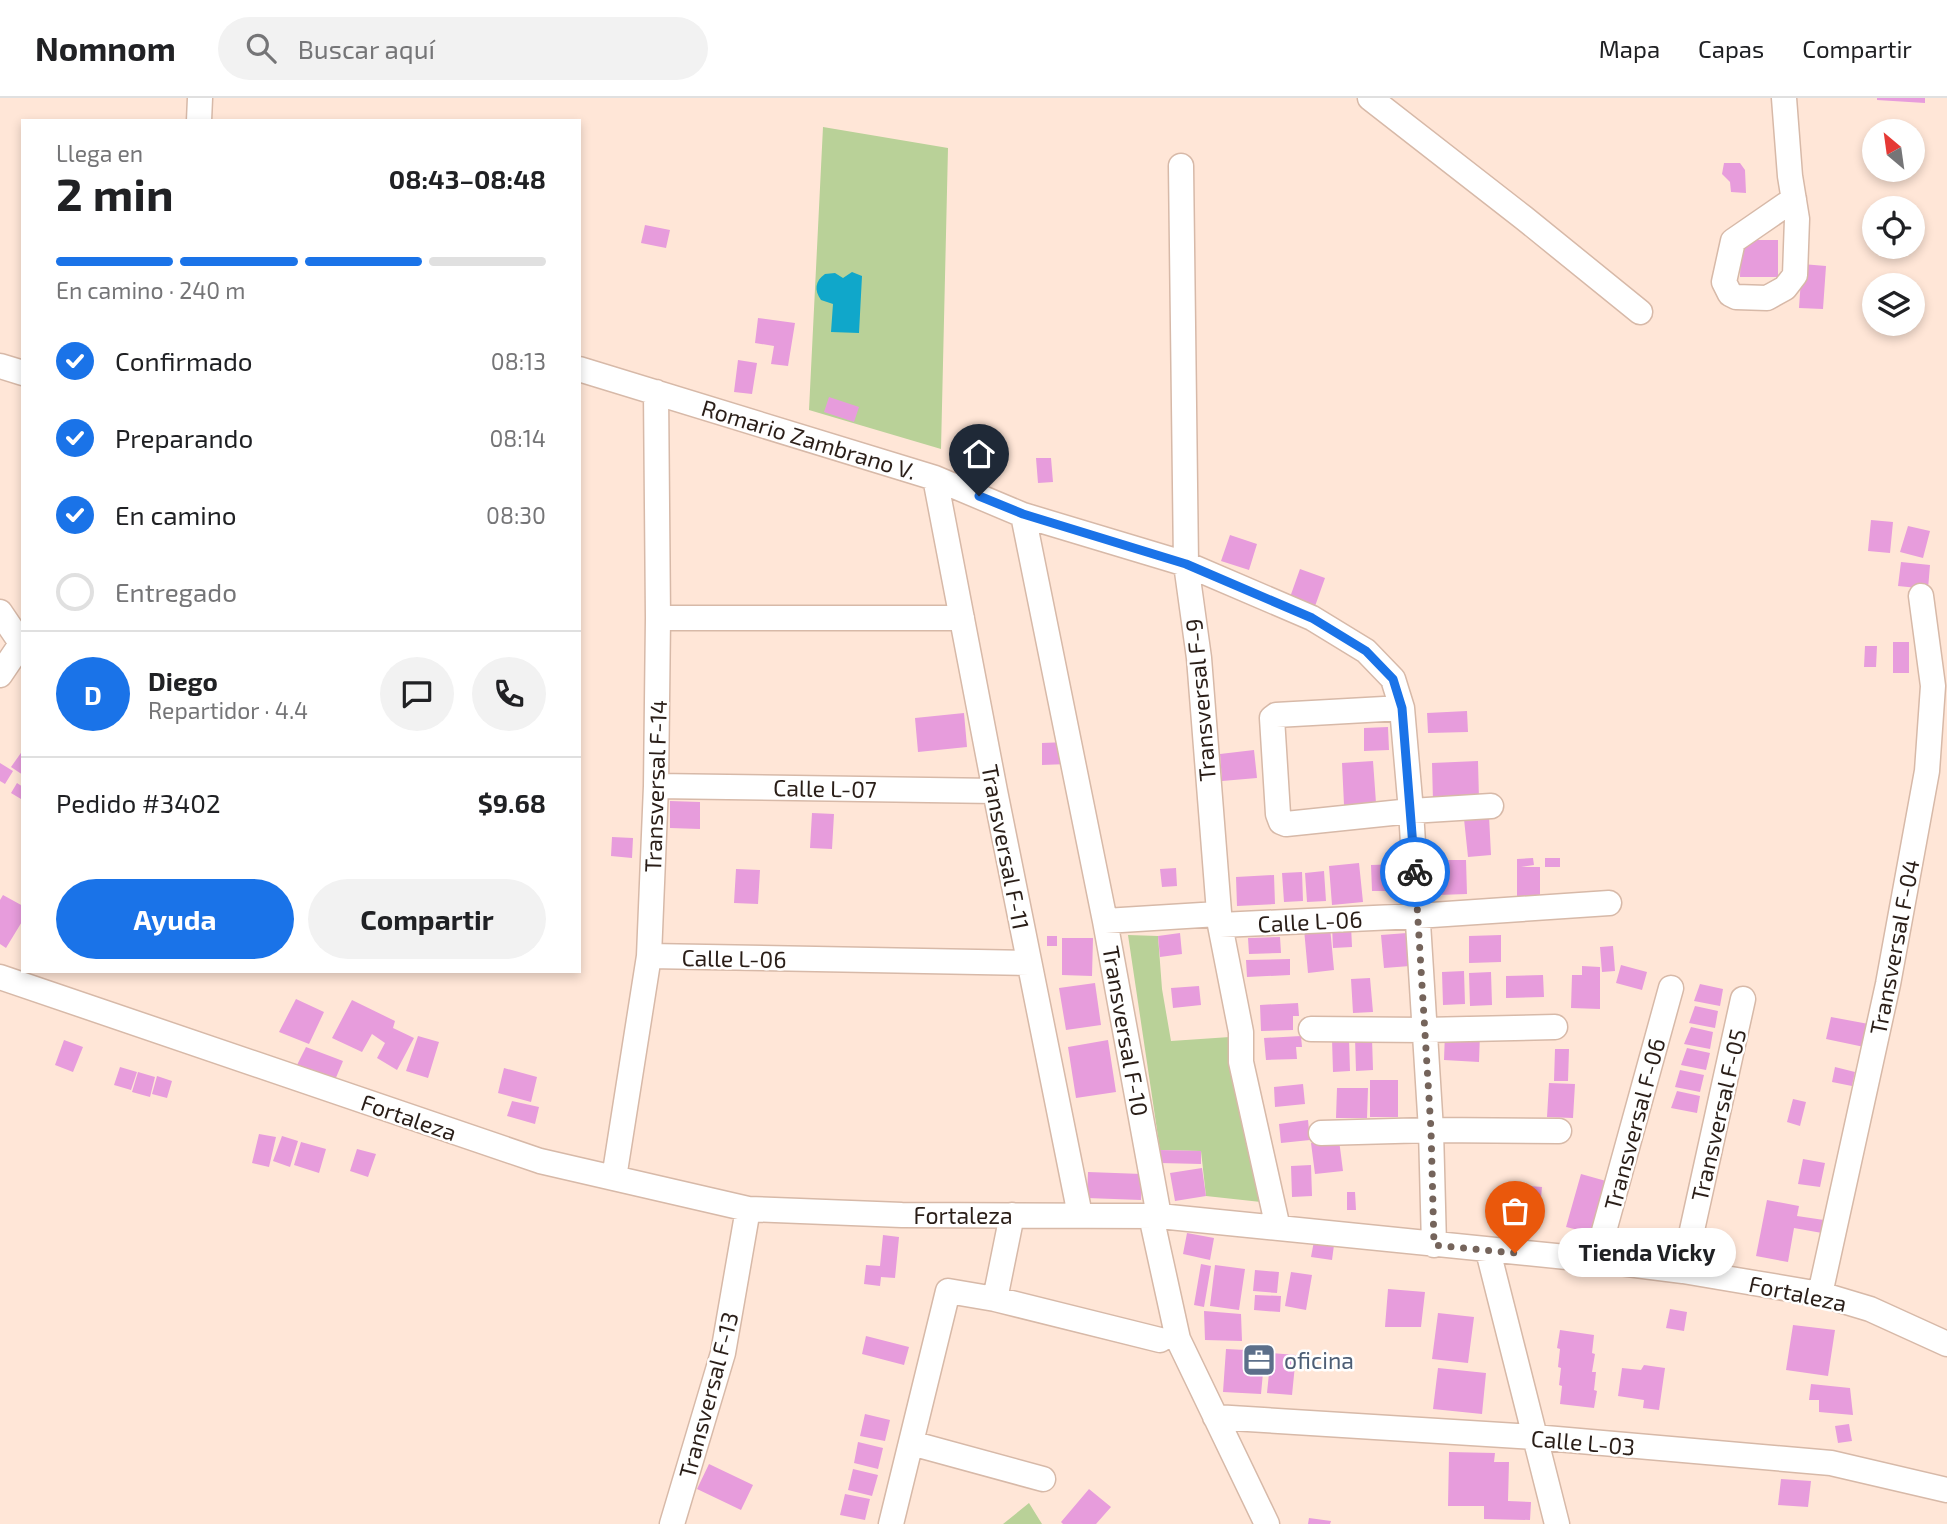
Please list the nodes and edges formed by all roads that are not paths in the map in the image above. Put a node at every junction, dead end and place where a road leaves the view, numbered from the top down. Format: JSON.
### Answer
{"nodes":[{"id":1,"x":200,"y":98,"type":"edge"},
{"id":2,"x":1370,"y":98,"type":"edge"},
{"id":3,"x":1784,"y":98,"type":"edge"},
{"id":4,"x":199,"y":119,"type":"edge"},
{"id":5,"x":1181,"y":166,"type":"dead end"},
{"id":6,"x":1794,"y":199,"type":"dead end"},
{"id":7,"x":1640,"y":312,"type":"dead end"},
{"id":8,"x":0,"y":366,"type":"edge"},
{"id":9,"x":581,"y":370,"type":"edge"},
{"id":10,"x":21,"y":372,"type":"edge"},
{"id":11,"x":656,"y":392,"type":"junction"},
{"id":12,"x":936,"y":478,"type":"junction"},
{"id":13,"x":1023,"y":514,"type":"junction"},
{"id":14,"x":1186,"y":564,"type":"junction"},
{"id":15,"x":1921,"y":596,"type":"dead end"},
{"id":16,"x":0,"y":612,"type":"edge"},
{"id":17,"x":658,"y":618,"type":"junction"},
{"id":18,"x":961,"y":618,"type":"junction"},
{"id":19,"x":21,"y":641,"type":"edge"},
{"id":20,"x":21,"y":644,"type":"edge"},
{"id":21,"x":0,"y":675,"type":"edge"},
{"id":22,"x":1402,"y":708,"type":"junction"},
{"id":23,"x":656,"y":786,"type":"junction"},
{"id":24,"x":995,"y":791,"type":"junction"},
{"id":25,"x":1491,"y":806,"type":"dead end"},
{"id":26,"x":1411,"y":811,"type":"junction"},
{"id":27,"x":1609,"y":903,"type":"dead end"},
{"id":28,"x":1417,"y":916,"type":"junction"},
{"id":29,"x":1219,"y":920,"type":"junction"},
{"id":30,"x":1105,"y":921,"type":"junction"},
{"id":31,"x":649,"y":956,"type":"junction"},
{"id":32,"x":1029,"y":963,"type":"junction"},
{"id":33,"x":0,"y":977,"type":"edge"},
{"id":34,"x":1671,"y":988,"type":"dead end"},
{"id":35,"x":1743,"y":999,"type":"dead end"},
{"id":36,"x":1555,"y":1027,"type":"dead end"},
{"id":37,"x":1311,"y":1029,"type":"dead end"},
{"id":38,"x":1424,"y":1030,"type":"junction"},
{"id":39,"x":1431,"y":1130,"type":"junction"},
{"id":40,"x":1559,"y":1131,"type":"dead end"},
{"id":41,"x":1321,"y":1133,"type":"dead end"},
{"id":42,"x":614,"y":1178,"type":"junction"},
{"id":43,"x":748,"y":1209,"type":"junction"},
{"id":44,"x":1012,"y":1215,"type":"junction"},
{"id":45,"x":1080,"y":1215,"type":"junction"},
{"id":46,"x":1155,"y":1216,"type":"junction"},
{"id":47,"x":1278,"y":1228,"type":"junction"},
{"id":48,"x":1434,"y":1245,"type":"junction"},
{"id":49,"x":1488,"y":1251,"type":"junction"},
{"id":50,"x":1596,"y":1260,"type":"junction"},
{"id":51,"x":1683,"y":1271,"type":"junction"},
{"id":52,"x":1820,"y":1294,"type":"junction"},
{"id":53,"x":995,"y":1299,"type":"junction"},
{"id":54,"x":1160,"y":1340,"type":"dead end"},
{"id":55,"x":1947,"y":1344,"type":"edge"},
{"id":56,"x":1215,"y":1417,"type":"junction"},
{"id":57,"x":1534,"y":1437,"type":"junction"},
{"id":58,"x":911,"y":1443,"type":"junction"},
{"id":59,"x":1043,"y":1479,"type":"dead end"},
{"id":60,"x":1947,"y":1490,"type":"edge"},
{"id":61,"x":672,"y":1524,"type":"edge"},
{"id":62,"x":891,"y":1524,"type":"edge"},
{"id":63,"x":1266,"y":1524,"type":"edge"},
{"id":64,"x":1557,"y":1524,"type":"edge"}],
"edges":[{"from":1,"to":4,"type":"street"},
{"from":2,"to":7,"type":"street"},
{"from":3,"to":6,"type":"street"},
{"from":5,"to":14,"type":"street","name":"Transversal F-9"},
{"from":8,"to":10,"type":"street"},
{"from":9,"to":11,"type":"street","name":"Romario Zambrano V."},
{"from":11,"to":12,"type":"street","name":"Romario Zambrano V."},
{"from":11,"to":17,"type":"street","name":"Transversal F-14"},
{"from":12,"to":13,"type":"street","name":"Romario Zambrano V."},
{"from":12,"to":18,"type":"street","name":"Transversal F-11"},
{"from":13,"to":14,"type":"street","name":"Romario Zambrano V."},
{"from":13,"to":30,"type":"street","name":"Transversal F-10"},
{"from":14,"to":22,"type":"street","name":"Romario Zambrano V."},
{"from":14,"to":29,"type":"street","name":"Transversal F-9"},
{"from":15,"to":52,"type":"street","name":"Transversal F-04"},
{"from":16,"to":19,"type":"street"},
{"from":17,"to":18,"type":"street"},
{"from":17,"to":23,"type":"street","name":"Transversal F-14"},
{"from":18,"to":24,"type":"street","name":"Transversal F-11"},
{"from":20,"to":21,"type":"street"},
{"from":22,"to":26,"type":"street","name":"Romario Zambrano V."},
{"from":22,"to":26,"type":"street"},
{"from":23,"to":24,"type":"street","name":"Calle L-07"},
{"from":23,"to":31,"type":"street","name":"Transversal F-14"},
{"from":24,"to":32,"type":"street","name":"Transversal F-11"},
{"from":25,"to":26,"type":"street"},
{"from":26,"to":28,"type":"street","name":"Romario Zambrano V."},
{"from":27,"to":28,"type":"street","name":"Calle L-06"},
{"from":28,"to":29,"type":"street","name":"Calle L-06"},
{"from":28,"to":38,"type":"street","name":"Romario Zambrano V."},
{"from":29,"to":30,"type":"street","name":"Calle L-06"},
{"from":29,"to":47,"type":"street","name":"Transversal F-9"},
{"from":30,"to":46,"type":"street","name":"Transversal F-10"},
{"from":31,"to":32,"type":"street","name":"Calle L-06"},
{"from":31,"to":42,"type":"street","name":"Transversal F-14"},
{"from":32,"to":45,"type":"street","name":"Transversal F-11"},
{"from":33,"to":42,"type":"street","name":"Fortaleza"},
{"from":34,"to":50,"type":"street","name":"Transversal F-06"},
{"from":35,"to":51,"type":"street","name":"Transversal F-05"},
{"from":36,"to":38,"type":"street"},
{"from":37,"to":38,"type":"street"},
{"from":38,"to":39,"type":"street","name":"Romario Zambrano V."},
{"from":39,"to":40,"type":"street"},
{"from":39,"to":41,"type":"street"},
{"from":39,"to":48,"type":"street","name":"Romario Zambrano V."},
{"from":42,"to":43,"type":"street","name":"Fortaleza"},
{"from":43,"to":44,"type":"street","name":"Fortaleza"},
{"from":43,"to":61,"type":"street","name":"Transversal F-13"},
{"from":44,"to":45,"type":"street","name":"Fortaleza"},
{"from":44,"to":53,"type":"street"},
{"from":45,"to":46,"type":"street","name":"Fortaleza"},
{"from":46,"to":47,"type":"street","name":"Fortaleza"},
{"from":46,"to":56,"type":"street","name":"Transversal F-10"},
{"from":47,"to":48,"type":"street","name":"Fortaleza"},
{"from":48,"to":49,"type":"street","name":"Fortaleza"},
{"from":49,"to":50,"type":"street","name":"Fortaleza"},
{"from":49,"to":57,"type":"street"},
{"from":50,"to":51,"type":"street","name":"Fortaleza"},
{"from":51,"to":52,"type":"street","name":"Fortaleza"},
{"from":52,"to":55,"type":"street","name":"Fortaleza"},
{"from":53,"to":54,"type":"street"},
{"from":53,"to":58,"type":"street"},
{"from":56,"to":57,"type":"street","name":"Calle L-03"},
{"from":56,"to":63,"type":"street","name":"Transversal F-10"},
{"from":57,"to":60,"type":"street","name":"Calle L-03"},
{"from":57,"to":64,"type":"street"},
{"from":58,"to":59,"type":"street"},
{"from":58,"to":62,"type":"street"}]}
